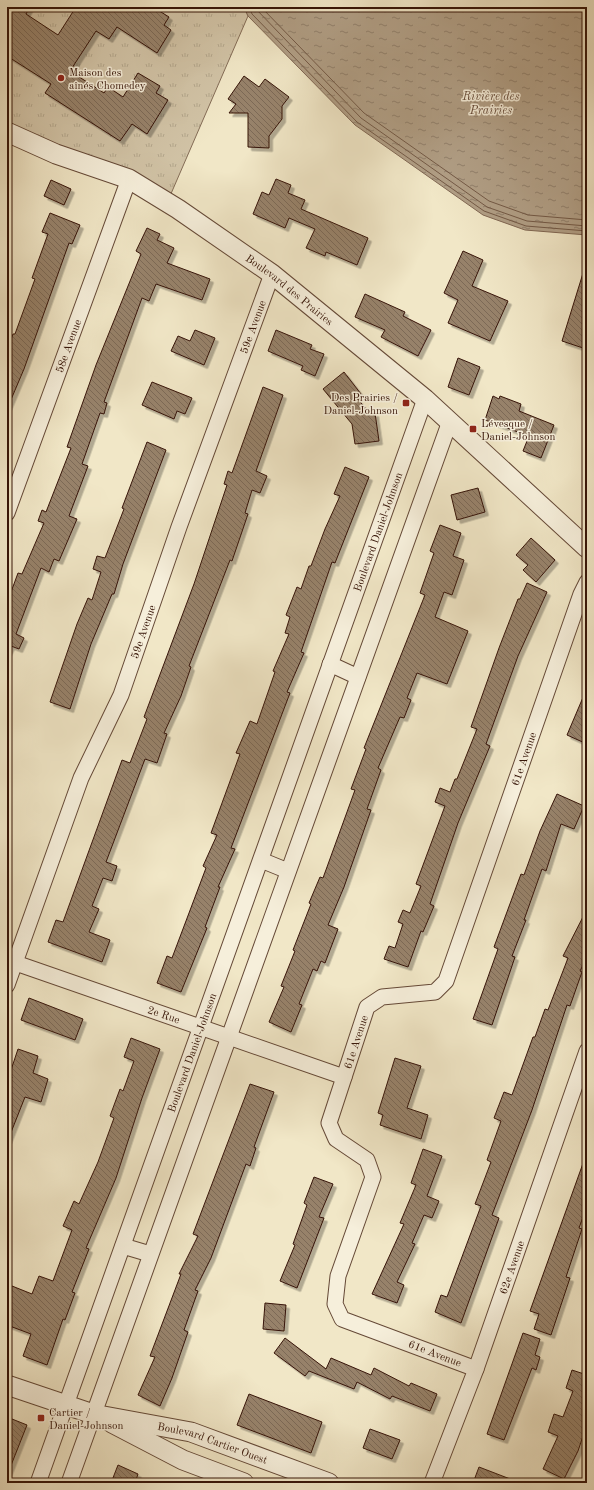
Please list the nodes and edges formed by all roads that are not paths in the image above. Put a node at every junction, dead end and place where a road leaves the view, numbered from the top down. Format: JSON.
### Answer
{"nodes":[{"id":1,"x":7,"y":132,"type":"edge"},
{"id":2,"x":129,"y":179,"type":"junction"},
{"id":3,"x":272,"y":274,"type":"junction"},
{"id":4,"x":425,"y":399,"type":"junction"},
{"id":5,"x":450,"y":421,"type":"junction"},
{"id":6,"x":7,"y":513,"type":"edge"},
{"id":7,"x":587,"y":548,"type":"edge"},
{"id":8,"x":587,"y":582,"type":"edge"},
{"id":9,"x":330,"y":664,"type":"junction"},
{"id":10,"x":358,"y":677,"type":"junction"},
{"id":11,"x":261,"y":860,"type":"junction"},
{"id":12,"x":288,"y":871,"type":"junction"},
{"id":13,"x":11,"y":962,"type":"edge"},
{"id":14,"x":7,"y":985,"type":"edge"},
{"id":15,"x":201,"y":1027,"type":"junction"},
{"id":16,"x":228,"y":1037,"type":"junction"},
{"id":17,"x":587,"y":1051,"type":"edge"},
{"id":18,"x":344,"y":1077,"type":"junction"},
{"id":19,"x":123,"y":1246,"type":"junction"},
{"id":20,"x":150,"y":1254,"type":"junction"},
{"id":21,"x":476,"y":1369,"type":"junction"},
{"id":22,"x":7,"y":1385,"type":"edge"},
{"id":23,"x":66,"y":1405,"type":"junction"},
{"id":24,"x":93,"y":1414,"type":"junction"},
{"id":25,"x":38,"y":1483,"type":"edge"},
{"id":26,"x":69,"y":1483,"type":"edge"},
{"id":27,"x":244,"y":1483,"type":"edge"},
{"id":28,"x":329,"y":1483,"type":"edge"},
{"id":29,"x":432,"y":1483,"type":"edge"}],
"edges":[{"from":1,"to":2,"type":"street","name":"Boulevard des Prairies"},
{"from":2,"to":3,"type":"street","name":"Boulevard des Prairies"},
{"from":2,"to":6,"type":"street","name":"58e Avenue"},
{"from":3,"to":4,"type":"street","name":"Boulevard des Prairies"},
{"from":3,"to":13,"type":"street","name":"59e Avenue"},
{"from":4,"to":5,"type":"street","name":"Boulevard des Prairies"},
{"from":4,"to":9,"type":"street","name":"Boulevard Daniel-Johnson"},
{"from":5,"to":7,"type":"street","name":"Boulevard des Prairies"},
{"from":5,"to":10,"type":"street"},
{"from":8,"to":18,"type":"street","name":"61e Avenue"},
{"from":9,"to":10,"type":"street"},
{"from":9,"to":11,"type":"street","name":"Boulevard Daniel-Johnson"},
{"from":10,"to":12,"type":"street"},
{"from":11,"to":12,"type":"street"},
{"from":11,"to":15,"type":"street","name":"Boulevard Daniel-Johnson"},
{"from":12,"to":16,"type":"street"},
{"from":13,"to":14,"type":"street","name":"59e Avenue"},
{"from":13,"to":15,"type":"street","name":"2e Rue"},
{"from":15,"to":16,"type":"street","name":"2e Rue"},
{"from":15,"to":19,"type":"street","name":"Boulevard Daniel-Johnson"},
{"from":16,"to":18,"type":"street","name":"2e Rue"},
{"from":16,"to":20,"type":"street"},
{"from":17,"to":21,"type":"street","name":"62e Avenue"},
{"from":18,"to":21,"type":"street","name":"61e Avenue"},
{"from":19,"to":20,"type":"street"},
{"from":19,"to":23,"type":"street","name":"Boulevard Daniel-Johnson"},
{"from":20,"to":24,"type":"street"},
{"from":21,"to":29,"type":"street","name":"62e Avenue"},
{"from":22,"to":23,"type":"street","name":"Boulevard Cartier Ouest"},
{"from":23,"to":24,"type":"street","name":"Boulevard Cartier Ouest"},
{"from":23,"to":25,"type":"street","name":"Boulevard Daniel-Johnson"},
{"from":24,"to":26,"type":"street"},
{"from":24,"to":27,"type":"street","name":"Boulevard Cartier Ouest"},
{"from":24,"to":28,"type":"street","name":"Boulevard Cartier Ouest"}]}
